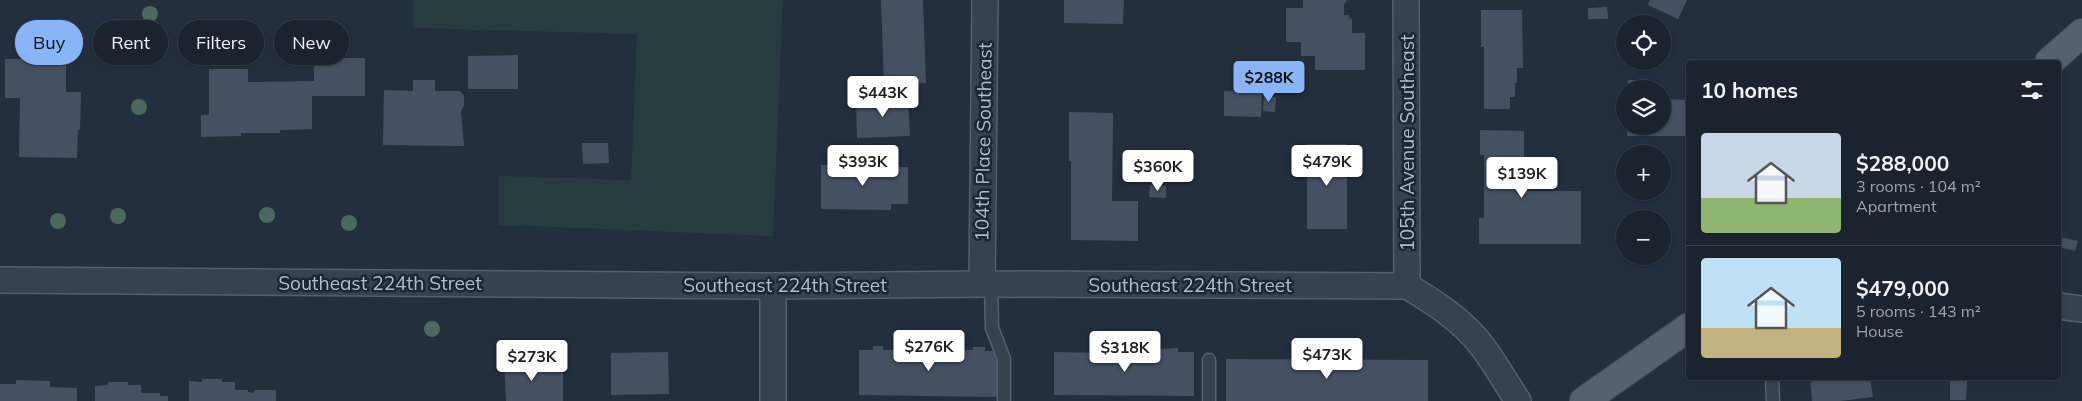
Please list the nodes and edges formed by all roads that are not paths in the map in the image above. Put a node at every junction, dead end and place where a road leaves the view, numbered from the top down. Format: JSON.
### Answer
{"nodes":[{"id":1,"x":985,"y":0,"type":"edge"},
{"id":2,"x":1406,"y":0,"type":"edge"},
{"id":3,"x":2082,"y":33,"type":"edge"},
{"id":4,"x":2051,"y":60,"type":"edge"},
{"id":5,"x":0,"y":280,"type":"edge"},
{"id":6,"x":986,"y":284,"type":"junction"},
{"id":7,"x":773,"y":286,"type":"junction"},
{"id":8,"x":1407,"y":286,"type":"junction"},
{"id":9,"x":2061,"y":306,"type":"edge"},
{"id":10,"x":2082,"y":308,"type":"edge"},
{"id":11,"x":1686,"y":329,"type":"edge"},
{"id":12,"x":1209,"y":360,"type":"dead end"},
{"id":13,"x":1772,"y":380,"type":"edge"},
{"id":14,"x":773,"y":401,"type":"edge"},
{"id":15,"x":1004,"y":401,"type":"edge"},
{"id":16,"x":1209,"y":401,"type":"edge"},
{"id":17,"x":1518,"y":401,"type":"edge"},
{"id":18,"x":1584,"y":401,"type":"edge"},
{"id":19,"x":1773,"y":401,"type":"edge"}],
"edges":[{"from":1,"to":6,"type":"street","name":"104th Place Southeast"},
{"from":2,"to":8,"type":"street","name":"105th Avenue Southeast"},
{"from":3,"to":4,"type":"main road"},
{"from":5,"to":7,"type":"street","name":"Southeast 224th Street"},
{"from":6,"to":7,"type":"street","name":"Southeast 224th Street"},
{"from":6,"to":8,"type":"street","name":"Southeast 224th Street"},
{"from":6,"to":15,"type":"lane"},
{"from":7,"to":14,"type":"street"},
{"from":8,"to":17,"type":"street"},
{"from":9,"to":10,"type":"street"},
{"from":11,"to":18,"type":"main road"},
{"from":12,"to":16,"type":"lane"},
{"from":13,"to":19,"type":"lane"}]}
